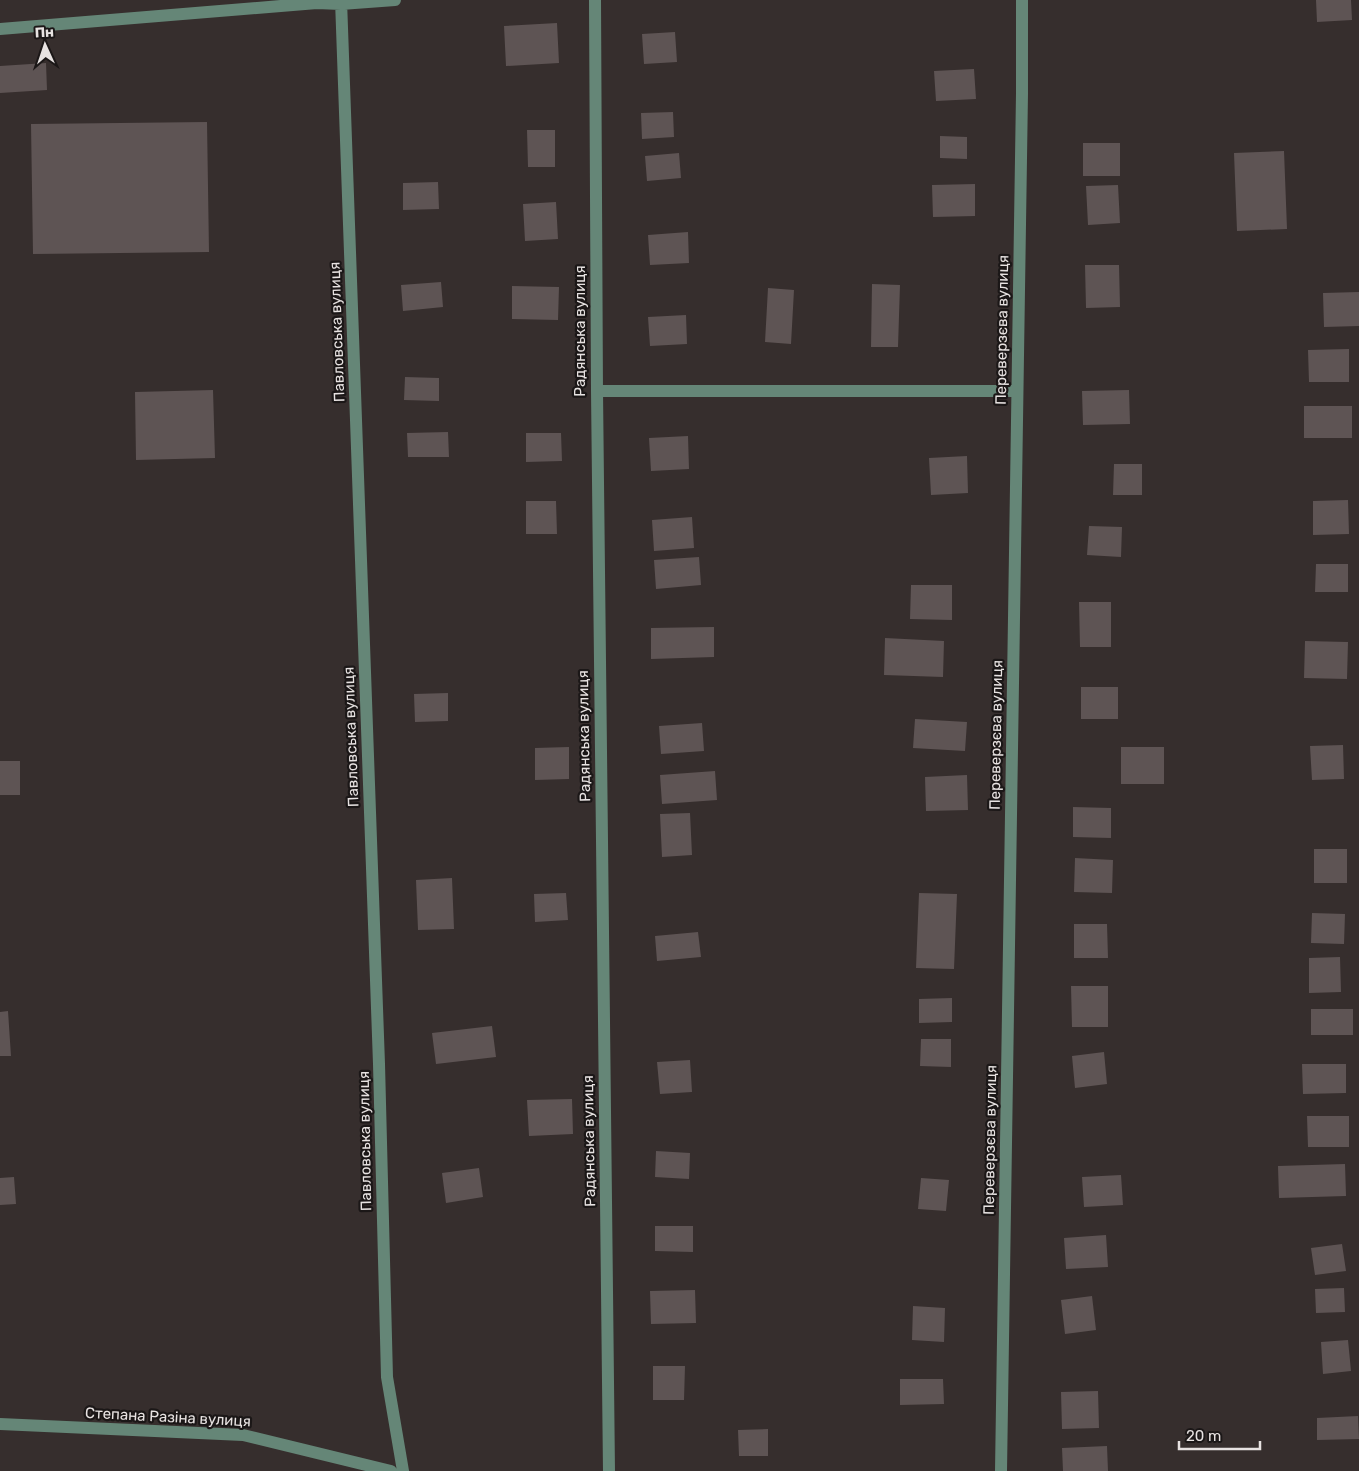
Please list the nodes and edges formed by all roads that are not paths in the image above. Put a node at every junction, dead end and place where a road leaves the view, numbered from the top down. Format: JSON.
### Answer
{"nodes":[{"id":1,"x":395,"y":0,"type":"edge"},
{"id":2,"x":595,"y":0,"type":"edge"},
{"id":3,"x":1022,"y":0,"type":"edge"},
{"id":4,"x":317,"y":1,"type":"edge"},
{"id":5,"x":341,"y":2,"type":"edge"},
{"id":6,"x":0,"y":29,"type":"edge"},
{"id":7,"x":1017,"y":391,"type":"junction"},
{"id":8,"x":597,"y":392,"type":"junction"},
{"id":9,"x":0,"y":1424,"type":"edge"},
{"id":10,"x":391,"y":1471,"type":"edge"},
{"id":11,"x":403,"y":1471,"type":"edge"},
{"id":12,"x":609,"y":1471,"type":"edge"},
{"id":13,"x":1001,"y":1471,"type":"edge"}],
"edges":[{"from":1,"to":5,"type":"street"},
{"from":2,"to":8,"type":"street","name":"Радянська вулиця"},
{"from":3,"to":7,"type":"street","name":"Переверзєва вулиця"},
{"from":4,"to":5,"type":"street"},
{"from":4,"to":6,"type":"street"},
{"from":5,"to":11,"type":"street","name":"Павловська вулиця"},
{"from":7,"to":8,"type":"street"},
{"from":7,"to":13,"type":"street","name":"Переверзєва вулиця"},
{"from":8,"to":12,"type":"street","name":"Радянська вулиця"},
{"from":9,"to":10,"type":"street","name":"Степана Разіна вулиця"}]}
